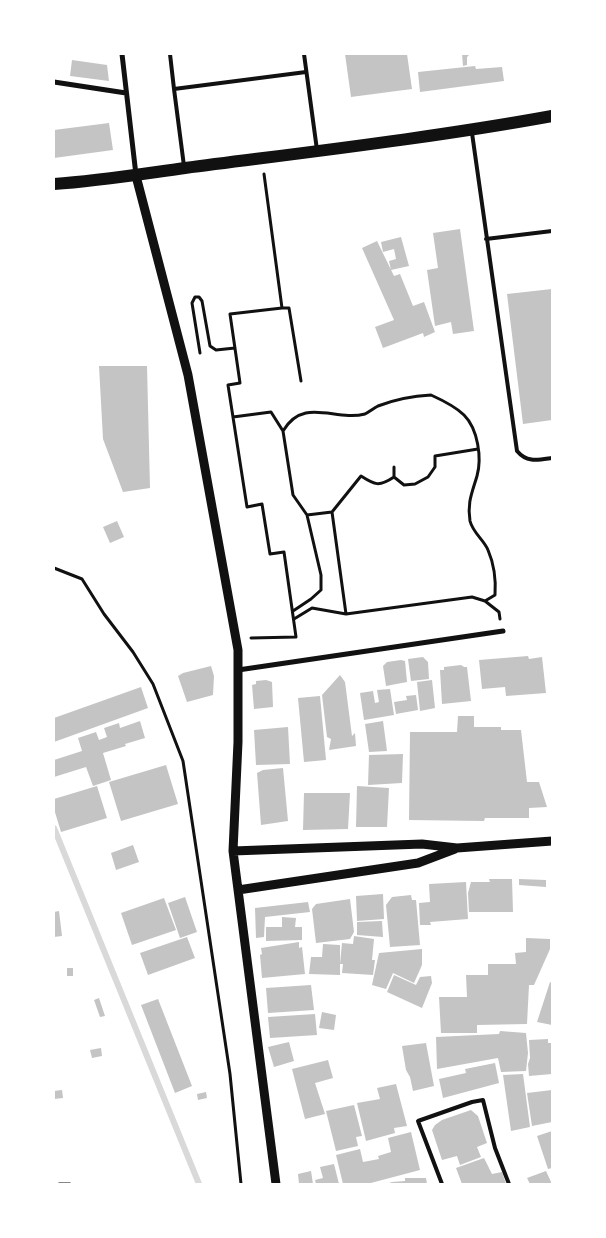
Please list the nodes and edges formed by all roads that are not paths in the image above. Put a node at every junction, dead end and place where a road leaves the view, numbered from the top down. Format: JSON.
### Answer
{"nodes":[{"id":1,"x":122,"y":54,"type":"edge"},
{"id":2,"x":170,"y":54,"type":"edge"},
{"id":3,"x":304,"y":54,"type":"edge"},
{"id":4,"x":306,"y":72,"type":"junction"},
{"id":5,"x":54,"y":82,"type":"edge"},
{"id":6,"x":174,"y":89,"type":"junction"},
{"id":7,"x":126,"y":93,"type":"junction"},
{"id":8,"x":552,"y":116,"type":"edge"},
{"id":9,"x":471,"y":130,"type":"junction"},
{"id":10,"x":318,"y":152,"type":"junction"},
{"id":11,"x":185,"y":168,"type":"junction"},
{"id":12,"x":136,"y":176,"type":"junction"},
{"id":13,"x":54,"y":184,"type":"edge"},
{"id":14,"x":552,"y":231,"type":"edge"},
{"id":15,"x":486,"y":239,"type":"junction"},
{"id":16,"x":552,"y":458,"type":"edge"},
{"id":17,"x":502,"y":631,"type":"road end"},
{"id":18,"x":238,"y":670,"type":"junction"},
{"id":19,"x":552,"y":841,"type":"edge"},
{"id":20,"x":457,"y":848,"type":"junction"},
{"id":21,"x":233,"y":851,"type":"junction"},
{"id":22,"x":238,"y":890,"type":"junction"},
{"id":23,"x":276,"y":1184,"type":"edge"},
{"id":24,"x":442,"y":1184,"type":"edge"},
{"id":25,"x":509,"y":1184,"type":"edge"}],
"edges":[{"from":1,"to":7,"type":"street"},
{"from":2,"to":6,"type":"lane"},
{"from":3,"to":4,"type":"lane"},
{"from":4,"to":6,"type":"lane"},
{"from":4,"to":10,"type":"lane"},
{"from":5,"to":7,"type":"street"},
{"from":6,"to":11,"type":"lane"},
{"from":7,"to":12,"type":"street"},
{"from":8,"to":9,"type":"main road"},
{"from":9,"to":10,"type":"main road"},
{"from":9,"to":15,"type":"lane"},
{"from":10,"to":11,"type":"main road"},
{"from":11,"to":12,"type":"main road"},
{"from":12,"to":13,"type":"main road"},
{"from":12,"to":18,"type":"street"},
{"from":14,"to":15,"type":"lane"},
{"from":15,"to":16,"type":"lane"},
{"from":17,"to":18,"type":"street"},
{"from":18,"to":21,"type":"street"},
{"from":19,"to":20,"type":"street"},
{"from":20,"to":21,"type":"street"},
{"from":20,"to":22,"type":"street"},
{"from":21,"to":22,"type":"street"},
{"from":22,"to":23,"type":"street"},
{"from":24,"to":25,"type":"lane"}]}
